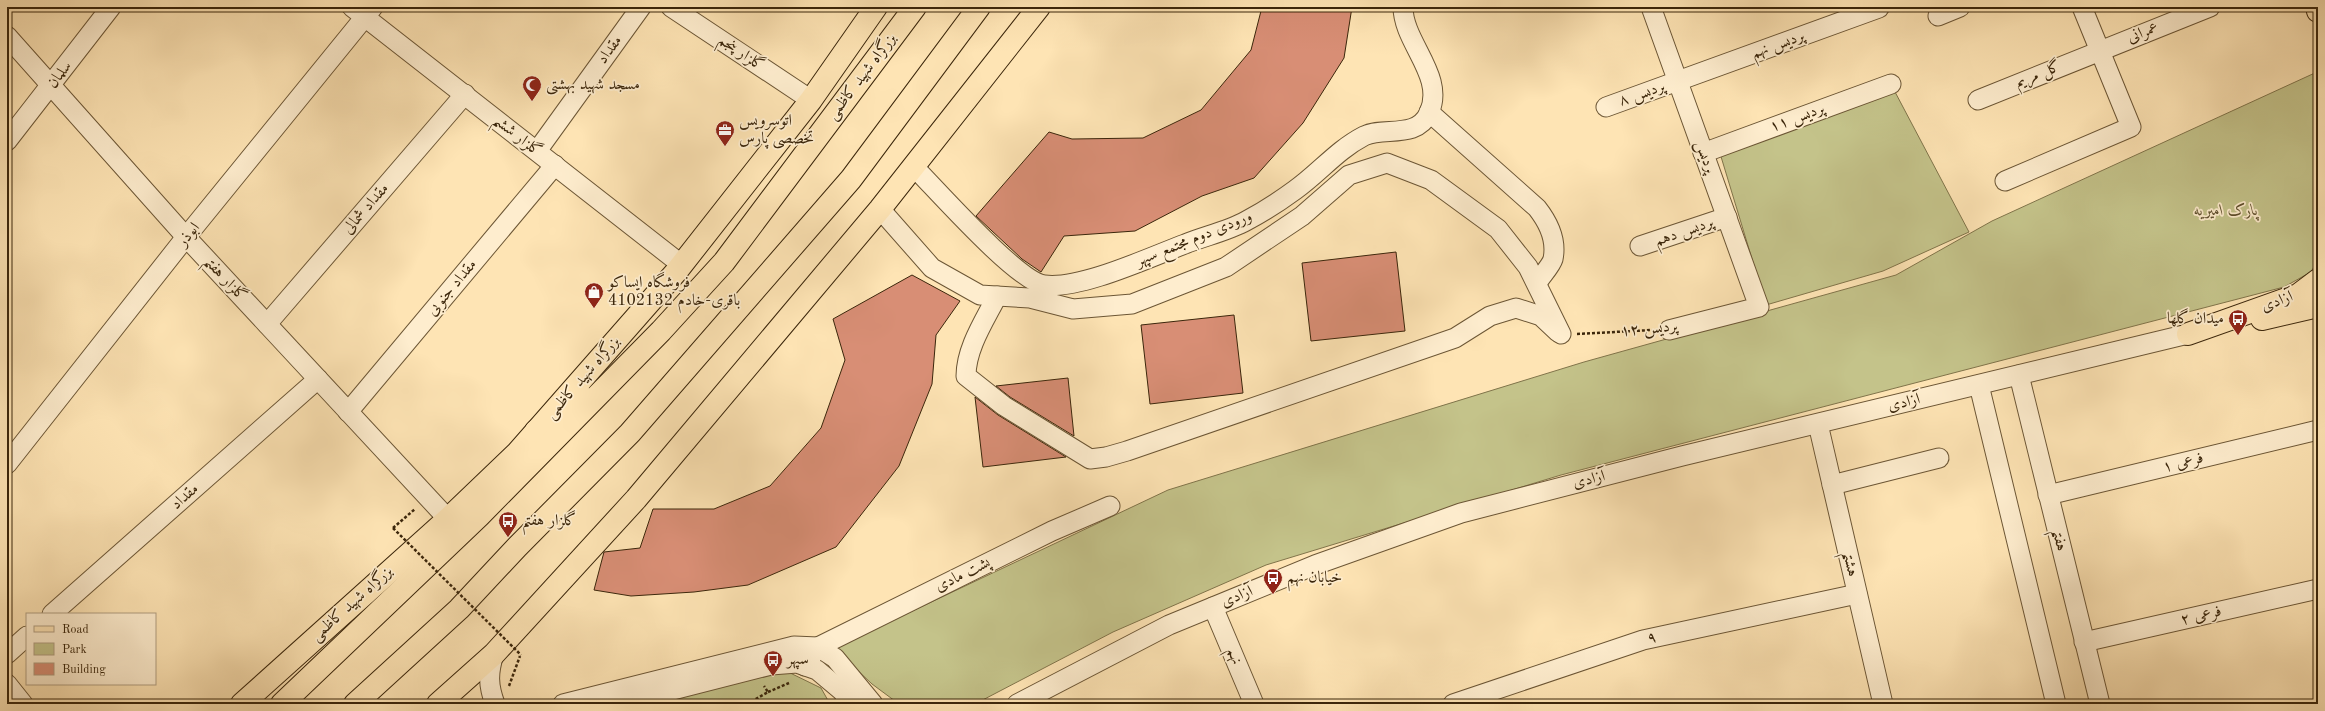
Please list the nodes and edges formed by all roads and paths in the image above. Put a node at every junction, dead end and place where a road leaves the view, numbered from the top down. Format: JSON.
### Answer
{"nodes":[{"id":1,"x":111,"y":7,"type":"edge"},
{"id":2,"x":641,"y":7,"type":"edge"},
{"id":3,"x":671,"y":7,"type":"edge"},
{"id":4,"x":876,"y":7,"type":"edge"},
{"id":5,"x":915,"y":7,"type":"edge"},
{"id":6,"x":979,"y":7,"type":"edge"},
{"id":7,"x":984,"y":7,"type":"edge"},
{"id":8,"x":1038,"y":7,"type":"edge"},
{"id":9,"x":1403,"y":7,"type":"edge"},
{"id":10,"x":1651,"y":7,"type":"edge"},
{"id":11,"x":1960,"y":7,"type":"edge"},
{"id":12,"x":2082,"y":7,"type":"edge"},
{"id":13,"x":2210,"y":7,"type":"edge"},
{"id":14,"x":2317,"y":7,"type":"edge"},
{"id":15,"x":1879,"y":8,"type":"dead end"},
{"id":16,"x":363,"y":10,"type":"edge"},
{"id":17,"x":2318,"y":11,"type":"edge"},
{"id":18,"x":1938,"y":16,"type":"dead end"},
{"id":19,"x":7,"y":36,"type":"edge"},
{"id":20,"x":954,"y":39,"type":"junction"},
{"id":21,"x":2098,"y":51,"type":"junction"},
{"id":22,"x":1678,"y":82,"type":"junction"},
{"id":23,"x":1891,"y":84,"type":"dead end"},
{"id":24,"x":52,"y":85,"type":"junction"},
{"id":25,"x":465,"y":94,"type":"junction"},
{"id":26,"x":811,"y":100,"type":"junction"},
{"id":27,"x":1978,"y":100,"type":"dead end"},
{"id":28,"x":1606,"y":107,"type":"dead end"},
{"id":29,"x":1429,"y":112,"type":"junction"},
{"id":30,"x":7,"y":141,"type":"edge"},
{"id":31,"x":538,"y":151,"type":"junction"},
{"id":32,"x":1703,"y":153,"type":"junction"},
{"id":33,"x":555,"y":165,"type":"junction"},
{"id":34,"x":913,"y":166,"type":"junction"},
{"id":35,"x":2006,"y":181,"type":"dead end"},
{"id":36,"x":880,"y":209,"type":"junction"},
{"id":37,"x":1727,"y":217,"type":"junction"},
{"id":38,"x":186,"y":237,"type":"junction"},
{"id":39,"x":1640,"y":246,"type":"dead end"},
{"id":40,"x":682,"y":266,"type":"junction"},
{"id":41,"x":2318,"y":280,"type":"edge"},
{"id":42,"x":1537,"y":283,"type":"junction"},
{"id":43,"x":997,"y":296,"type":"junction"},
{"id":44,"x":2318,"y":306,"type":"edge"},
{"id":45,"x":1759,"y":307,"type":"joint"},
{"id":46,"x":267,"y":324,"type":"junction"},
{"id":47,"x":1669,"y":330,"type":"joint"},
{"id":48,"x":661,"y":331,"type":"junction"},
{"id":49,"x":1561,"y":334,"type":"junction"},
{"id":50,"x":2188,"y":334,"type":"junction"},
{"id":51,"x":2019,"y":376,"type":"junction"},
{"id":52,"x":318,"y":379,"type":"junction"},
{"id":53,"x":1979,"y":385,"type":"junction"},
{"id":54,"x":348,"y":412,"type":"junction"},
{"id":55,"x":1818,"y":424,"type":"junction"},
{"id":56,"x":2318,"y":430,"type":"edge"},
{"id":57,"x":536,"y":431,"type":"junction"},
{"id":58,"x":1939,"y":458,"type":"dead end"},
{"id":59,"x":7,"y":464,"type":"edge"},
{"id":60,"x":1832,"y":485,"type":"junction"},
{"id":61,"x":2048,"y":495,"type":"junction"},
{"id":62,"x":428,"y":498,"type":"junction"},
{"id":63,"x":1110,"y":506,"type":"dead end"},
{"id":64,"x":448,"y":519,"type":"junction"},
{"id":65,"x":2318,"y":589,"type":"edge"},
{"id":66,"x":1857,"y":594,"type":"junction"},
{"id":67,"x":1213,"y":607,"type":"junction"},
{"id":68,"x":459,"y":609,"type":"junction"},
{"id":69,"x":53,"y":613,"type":"edge"},
{"id":70,"x":26,"y":637,"type":"edge"},
{"id":71,"x":2084,"y":642,"type":"junction"},
{"id":72,"x":818,"y":647,"type":"junction"},
{"id":73,"x":7,"y":654,"type":"edge"},
{"id":74,"x":494,"y":654,"type":"junction"},
{"id":75,"x":805,"y":666,"type":"junction"},
{"id":76,"x":7,"y":684,"type":"edge"},
{"id":77,"x":1025,"y":699,"type":"edge"},
{"id":78,"x":848,"y":700,"type":"edge"},
{"id":79,"x":23,"y":704,"type":"edge"},
{"id":80,"x":242,"y":704,"type":"edge"},
{"id":81,"x":282,"y":704,"type":"edge"},
{"id":82,"x":355,"y":704,"type":"edge"},
{"id":83,"x":377,"y":704,"type":"edge"},
{"id":84,"x":438,"y":704,"type":"edge"},
{"id":85,"x":482,"y":704,"type":"edge"},
{"id":86,"x":495,"y":704,"type":"edge"},
{"id":87,"x":563,"y":704,"type":"edge"},
{"id":88,"x":618,"y":704,"type":"edge"},
{"id":89,"x":873,"y":704,"type":"edge"},
{"id":90,"x":1012,"y":704,"type":"edge"},
{"id":91,"x":1254,"y":704,"type":"edge"},
{"id":92,"x":1453,"y":704,"type":"edge"},
{"id":93,"x":1883,"y":704,"type":"edge"},
{"id":94,"x":2056,"y":704,"type":"edge"},
{"id":95,"x":2100,"y":704,"type":"edge"}],
"edges":[{"from":1,"to":24,"type":"street","name":"سلمان"},
{"from":2,"to":31,"type":"street","name":"مقداد"},
{"from":3,"to":26,"type":"street","name":"گلزار پنجم"},
{"from":4,"to":26,"type":"main road","name":"بزرگراه شهید کاظمی"},
{"from":5,"to":48,"type":"main road","name":"بزرگراه شهید کاظمی"},
{"from":6,"to":20,"type":"main road"},
{"from":7,"to":20,"type":"main road"},
{"from":8,"to":34,"type":"main road"},
{"from":9,"to":29,"type":"street"},
{"from":10,"to":22,"type":"street","name":"پردیس"},
{"from":11,"to":18,"type":"street"},
{"from":12,"to":21,"type":"street"},
{"from":13,"to":21,"type":"street","name":"عمرانی"},
{"from":14,"to":17,"type":"main road"},
{"from":15,"to":22,"type":"street","name":"پردیس نهم"},
{"from":16,"to":25,"type":"street","name":"گلزار ششم"},
{"from":16,"to":38,"type":"street","name":"ابوذر"},
{"from":19,"to":24,"type":"street","name":"گلزار هفتم"},
{"from":20,"to":68,"type":"main road"},
{"from":21,"to":27,"type":"street","name":"گل مریم"},
{"from":21,"to":35,"type":"street"},
{"from":22,"to":28,"type":"street","name":"پردیس ۸"},
{"from":22,"to":32,"type":"street","name":"پردیس"},
{"from":23,"to":32,"type":"street","name":"پردیس ۱۱"},
{"from":24,"to":30,"type":"street","name":"سلمان"},
{"from":24,"to":38,"type":"street","name":"گلزار هفتم"},
{"from":25,"to":31,"type":"street","name":"گلزار ششم"},
{"from":25,"to":46,"type":"street","name":"مقداد شمالی"},
{"from":26,"to":40,"type":"main road","name":"بزرگراه شهید کاظمی"},
{"from":29,"to":34,"type":"street","name":"ورودی دوم مجتمع سپهر"},
{"from":29,"to":42,"type":"street"},
{"from":31,"to":33,"type":"street","name":"گلزار ششم"},
{"from":32,"to":37,"type":"street","name":"پردیس"},
{"from":33,"to":40,"type":"street","name":"گلزار ششم"},
{"from":33,"to":54,"type":"street","name":"مقداد جنوبی"},
{"from":34,"to":36,"type":"main road"},
{"from":36,"to":43,"type":"street"},
{"from":36,"to":74,"type":"main road"},
{"from":37,"to":39,"type":"street","name":"پردیس دهم"},
{"from":37,"to":45,"type":"street","name":"پردیس"},
{"from":38,"to":46,"type":"street","name":"گلزار هفتم"},
{"from":38,"to":59,"type":"street","name":"ابوذر"},
{"from":40,"to":57,"type":"main road","name":"بزرگراه شهید کاظمی"},
{"from":41,"to":50,"type":"main road","name":"آزادی"},
{"from":42,"to":43,"type":"street"},
{"from":42,"to":49,"type":"street"},
{"from":43,"to":49,"type":"street"},
{"from":44,"to":50,"type":"main road","name":"آزادی"},
{"from":45,"to":47,"type":"street","name":"پردیس ۱۲"},
{"from":46,"to":52,"type":"street","name":"گلزار هفتم"},
{"from":47,"to":49,"type":"path","name":"پردیس ۱۲"},
{"from":48,"to":57,"type":"main road"},
{"from":48,"to":81,"type":"main road","name":"بزرگراه شهید کاظمی"},
{"from":50,"to":51,"type":"street","name":"آزادی"},
{"from":51,"to":53,"type":"street","name":"آزادی"},
{"from":51,"to":61,"type":"street","name":"هفتم"},
{"from":52,"to":54,"type":"street","name":"گلزار هفتم"},
{"from":52,"to":69,"type":"street","name":"مقداد"},
{"from":53,"to":55,"type":"street","name":"آزادی"},
{"from":53,"to":94,"type":"street"},
{"from":54,"to":62,"type":"street","name":"گلزار هفتم"},
{"from":55,"to":60,"type":"street","name":"هشتم"},
{"from":55,"to":67,"type":"street","name":"آزادی"},
{"from":56,"to":61,"type":"street","name":"فرعی ۱"},
{"from":57,"to":64,"type":"main road","name":"بزرگراه شهید کاظمی"},
{"from":58,"to":60,"type":"street"},
{"from":60,"to":66,"type":"street","name":"هشتم"},
{"from":61,"to":71,"type":"street","name":"هفتم"},
{"from":62,"to":64,"type":"street","name":"گلزار هفتم"},
{"from":62,"to":86,"type":"path","bridge":true},
{"from":63,"to":72,"type":"street","name":"پشت مادی"},
{"from":64,"to":80,"type":"main road","name":"بزرگراه شهید کاظمی"},
{"from":65,"to":71,"type":"street","name":"فرعی ۲"},
{"from":66,"to":92,"type":"street","name":"۹"},
{"from":66,"to":93,"type":"street","name":"هشتم"},
{"from":67,"to":77,"type":"street","name":"آزادی"},
{"from":67,"to":91,"type":"street","name":"نهم"},
{"from":68,"to":82,"type":"main road"},
{"from":68,"to":83,"type":"main road"},
{"from":70,"to":73,"type":"street"},
{"from":71,"to":95,"type":"street","name":"هفتم"},
{"from":72,"to":75,"type":"street"},
{"from":72,"to":87,"type":"street"},
{"from":72,"to":89,"type":"street"},
{"from":74,"to":84,"type":"main road"},
{"from":74,"to":86,"type":"street"},
{"from":75,"to":78,"type":"street"},
{"from":75,"to":88,"type":"street"},
{"from":76,"to":79,"type":"street"},
{"from":77,"to":90,"type":"street","name":"آزادی"},
{"from":85,"to":86,"type":"street"}]}
